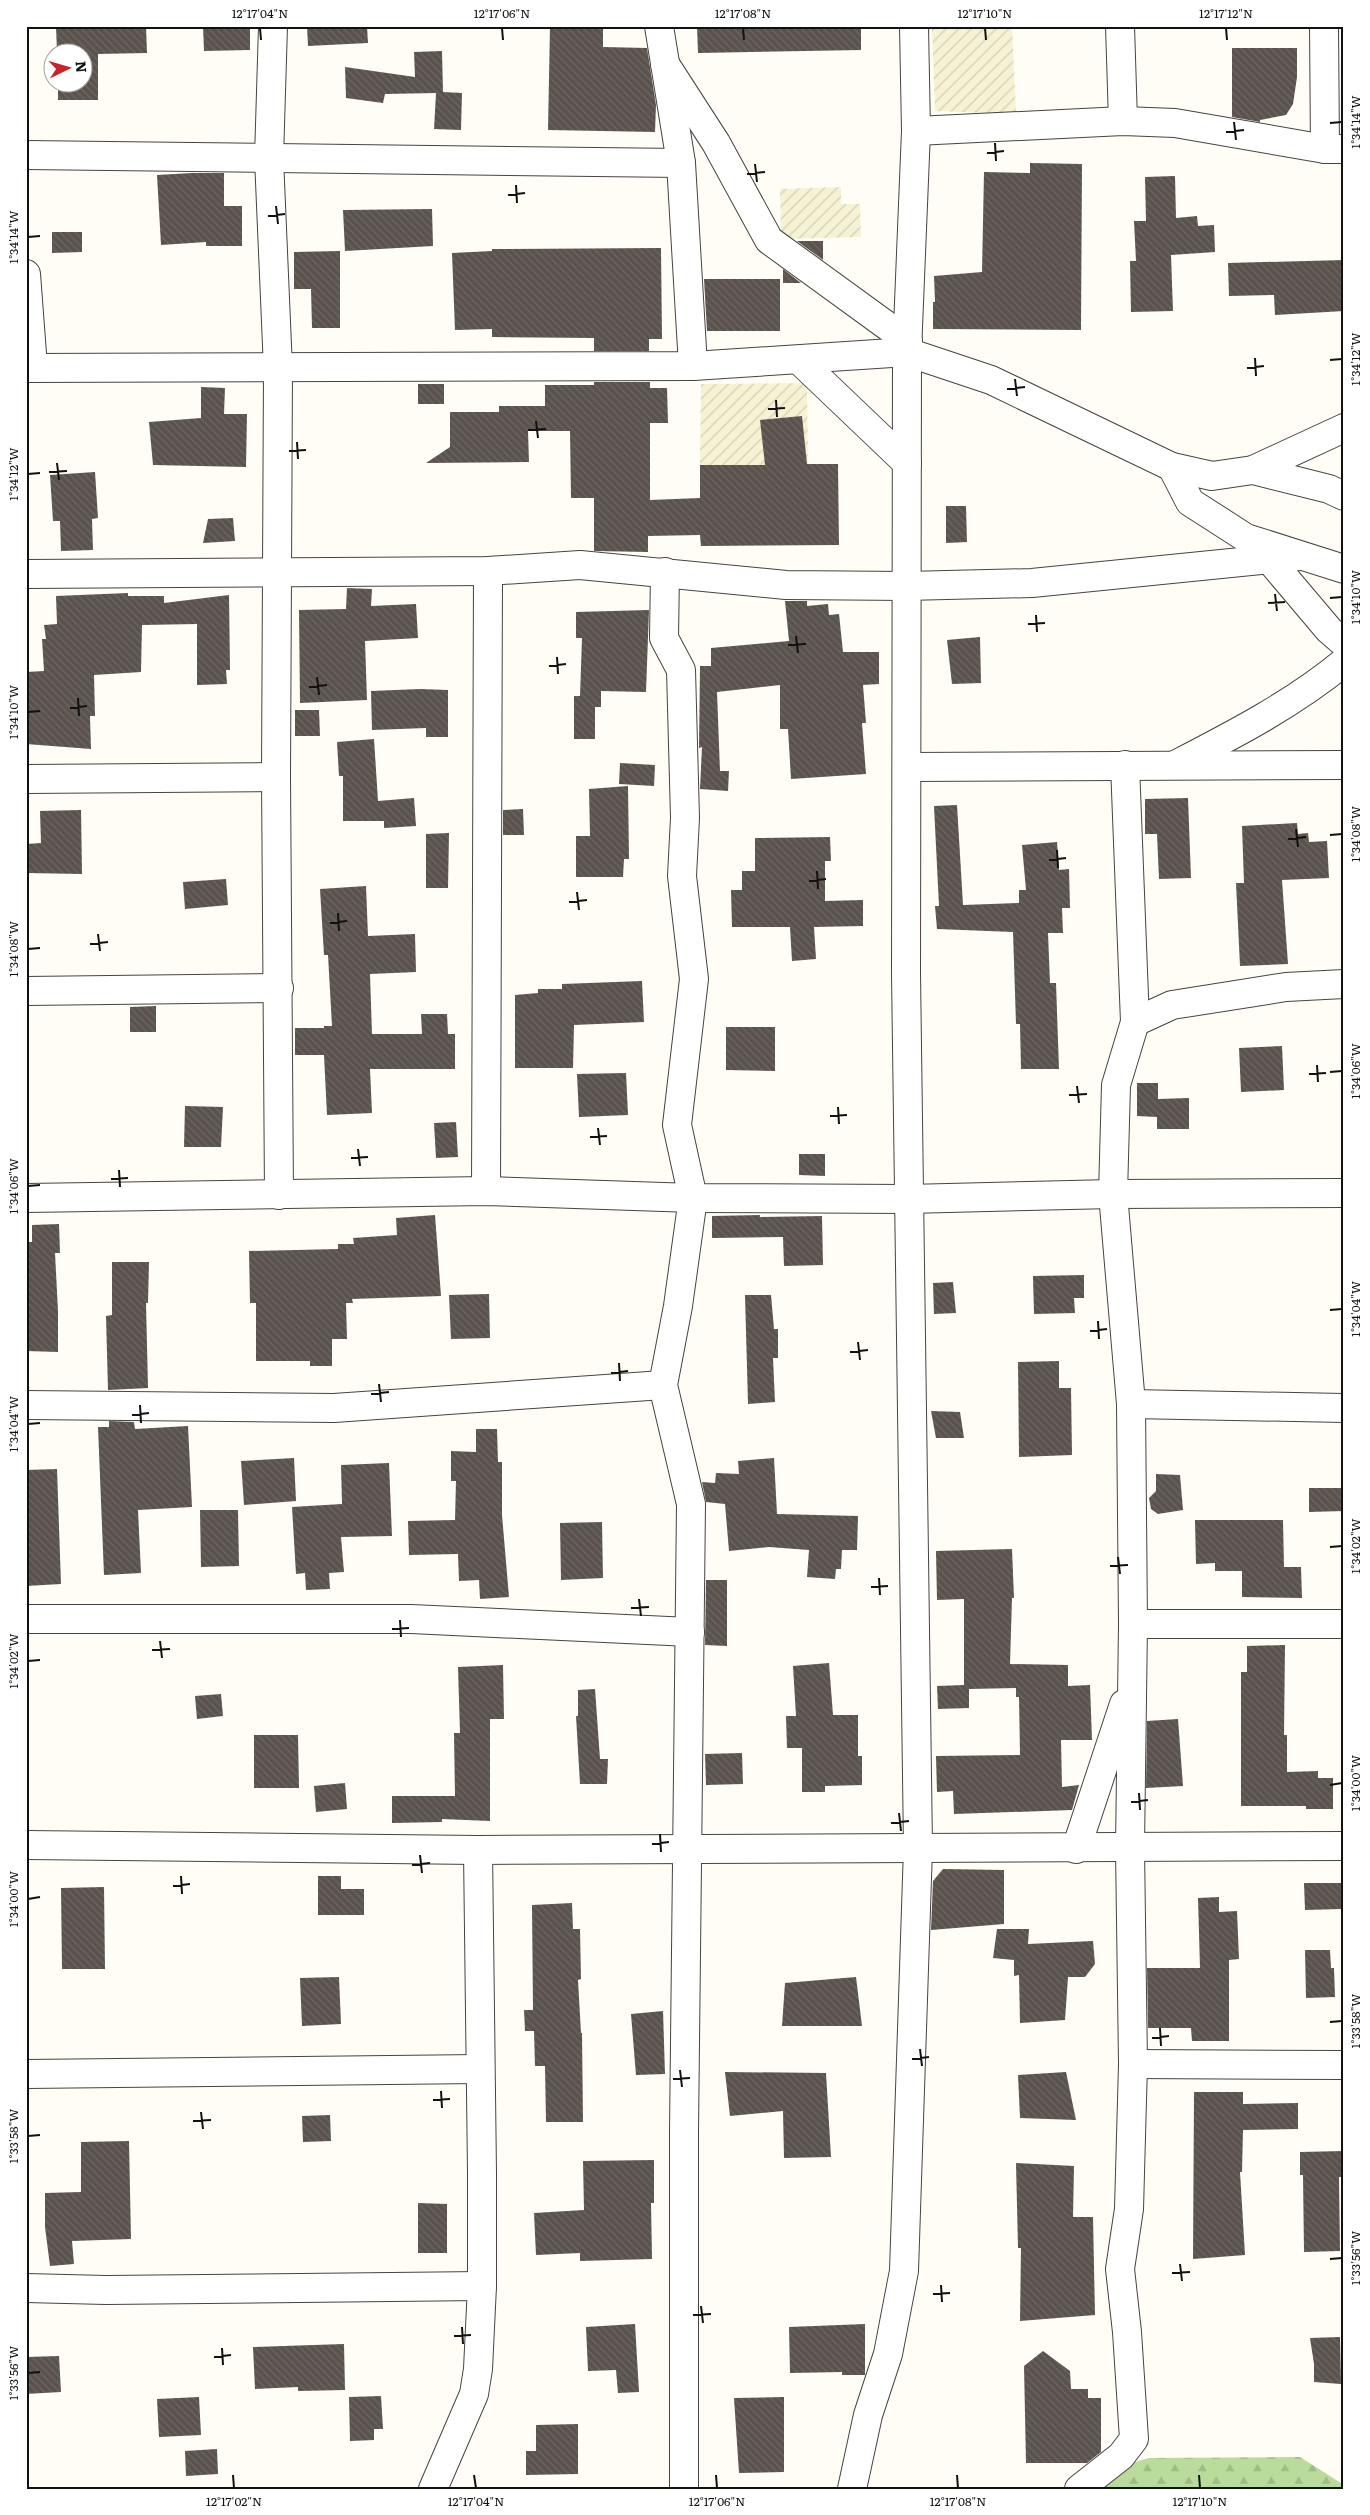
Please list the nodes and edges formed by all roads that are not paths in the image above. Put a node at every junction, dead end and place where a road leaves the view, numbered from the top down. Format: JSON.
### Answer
{"nodes":[{"id":1,"x":273,"y":26,"type":"edge"},
{"id":2,"x":659,"y":26,"type":"edge"},
{"id":3,"x":914,"y":26,"type":"edge"},
{"id":4,"x":1120,"y":26,"type":"edge"},
{"id":5,"x":1324,"y":26,"type":"edge"},
{"id":6,"x":665,"y":64,"type":"junction"},
{"id":7,"x":1123,"y":121,"type":"junction"},
{"id":8,"x":916,"y":131,"type":"junction"},
{"id":9,"x":1335,"y":149,"type":"edge"},
{"id":10,"x":26,"y":155,"type":"edge"},
{"id":11,"x":269,"y":158,"type":"junction"},
{"id":12,"x":681,"y":163,"type":"junction"},
{"id":13,"x":26,"y":274,"type":"edge"},
{"id":14,"x":907,"y":347,"type":"junction"},
{"id":15,"x":799,"y":360,"type":"junction"},
{"id":16,"x":694,"y":366,"type":"junction"},
{"id":17,"x":30,"y":368,"type":"edge"},
{"id":18,"x":278,"y":369,"type":"junction"},
{"id":19,"x":1344,"y":428,"type":"edge"},
{"id":20,"x":907,"y":463,"type":"junction"},
{"id":21,"x":1172,"y":467,"type":"junction"},
{"id":22,"x":1253,"y":470,"type":"junction"},
{"id":23,"x":1344,"y":496,"type":"edge"},
{"id":24,"x":1300,"y":556,"type":"junction"},
{"id":25,"x":1269,"y":559,"type":"junction"},
{"id":26,"x":1344,"y":569,"type":"edge"},
{"id":27,"x":488,"y":571,"type":"junction"},
{"id":28,"x":277,"y":572,"type":"junction"},
{"id":29,"x":665,"y":572,"type":"junction"},
{"id":30,"x":26,"y":574,"type":"edge"},
{"id":31,"x":906,"y":586,"type":"junction"},
{"id":32,"x":1344,"y":643,"type":"edge"},
{"id":33,"x":1344,"y":662,"type":"edge"},
{"id":34,"x":1125,"y":765,"type":"junction"},
{"id":35,"x":1173,"y":765,"type":"junction"},
{"id":36,"x":1344,"y":765,"type":"edge"},
{"id":37,"x":907,"y":767,"type":"junction"},
{"id":38,"x":276,"y":777,"type":"junction"},
{"id":39,"x":26,"y":779,"type":"edge"},
{"id":40,"x":1344,"y":984,"type":"edge"},
{"id":41,"x":279,"y":988,"type":"junction"},
{"id":42,"x":26,"y":991,"type":"edge"},
{"id":43,"x":1135,"y":1022,"type":"junction"},
{"id":44,"x":486,"y":1191,"type":"junction"},
{"id":45,"x":1344,"y":1193,"type":"edge"},
{"id":46,"x":1114,"y":1194,"type":"junction"},
{"id":47,"x":279,"y":1195,"type":"junction"},
{"id":48,"x":26,"y":1198,"type":"edge"},
{"id":49,"x":693,"y":1198,"type":"junction"},
{"id":50,"x":908,"y":1199,"type":"junction"},
{"id":51,"x":663,"y":1385,"type":"junction"},
{"id":52,"x":1131,"y":1404,"type":"junction"},
{"id":53,"x":26,"y":1405,"type":"edge"},
{"id":54,"x":1344,"y":1408,"type":"edge"},
{"id":55,"x":26,"y":1619,"type":"edge"},
{"id":56,"x":1133,"y":1624,"type":"junction"},
{"id":57,"x":1344,"y":1624,"type":"edge"},
{"id":58,"x":690,"y":1632,"type":"junction"},
{"id":59,"x":1132,"y":1684,"type":"junction"},
{"id":60,"x":26,"y":1845,"type":"edge"},
{"id":61,"x":1344,"y":1846,"type":"edge"},
{"id":62,"x":918,"y":1848,"type":"junction"},
{"id":63,"x":1076,"y":1848,"type":"junction"},
{"id":64,"x":1130,"y":1848,"type":"junction"},
{"id":65,"x":689,"y":1849,"type":"junction"},
{"id":66,"x":478,"y":1850,"type":"junction"},
{"id":67,"x":1133,"y":2064,"type":"junction"},
{"id":68,"x":1344,"y":2065,"type":"edge"},
{"id":69,"x":480,"y":2070,"type":"junction"},
{"id":70,"x":26,"y":2074,"type":"edge"},
{"id":71,"x":482,"y":2286,"type":"junction"},
{"id":72,"x":26,"y":2288,"type":"edge"},
{"id":73,"x":846,"y":2488,"type":"edge"},
{"id":74,"x":433,"y":2489,"type":"edge"},
{"id":75,"x":684,"y":2489,"type":"edge"},
{"id":76,"x":1079,"y":2489,"type":"edge"}],
"edges":[{"from":1,"to":11,"type":"street"},
{"from":2,"to":6,"type":"street"},
{"from":3,"to":8,"type":"street"},
{"from":4,"to":7,"type":"street"},
{"from":5,"to":9,"type":"street"},
{"from":6,"to":12,"type":"street"},
{"from":6,"to":14,"type":"street"},
{"from":7,"to":8,"type":"street"},
{"from":7,"to":9,"type":"street"},
{"from":8,"to":14,"type":"street"},
{"from":10,"to":11,"type":"street"},
{"from":11,"to":12,"type":"street"},
{"from":11,"to":18,"type":"street"},
{"from":12,"to":16,"type":"street"},
{"from":13,"to":17,"type":"street"},
{"from":14,"to":15,"type":"street"},
{"from":14,"to":20,"type":"street"},
{"from":14,"to":21,"type":"street"},
{"from":15,"to":16,"type":"street"},
{"from":15,"to":20,"type":"street"},
{"from":16,"to":18,"type":"street"},
{"from":17,"to":18,"type":"street"},
{"from":18,"to":28,"type":"street"},
{"from":19,"to":22,"type":"street"},
{"from":20,"to":31,"type":"street"},
{"from":21,"to":22,"type":"street"},
{"from":21,"to":24,"type":"street"},
{"from":22,"to":23,"type":"street"},
{"from":24,"to":25,"type":"street"},
{"from":24,"to":26,"type":"street"},
{"from":25,"to":31,"type":"street"},
{"from":25,"to":32,"type":"street"},
{"from":27,"to":28,"type":"street"},
{"from":27,"to":29,"type":"street"},
{"from":27,"to":44,"type":"street"},
{"from":28,"to":30,"type":"street"},
{"from":28,"to":38,"type":"street"},
{"from":29,"to":31,"type":"street"},
{"from":29,"to":49,"type":"street"},
{"from":31,"to":37,"type":"street"},
{"from":33,"to":35,"type":"street"},
{"from":34,"to":35,"type":"street"},
{"from":34,"to":37,"type":"street"},
{"from":34,"to":43,"type":"street"},
{"from":35,"to":36,"type":"street"},
{"from":37,"to":50,"type":"street"},
{"from":38,"to":39,"type":"street"},
{"from":38,"to":41,"type":"street"},
{"from":40,"to":43,"type":"street"},
{"from":41,"to":42,"type":"street"},
{"from":41,"to":47,"type":"street"},
{"from":43,"to":46,"type":"street"},
{"from":44,"to":47,"type":"street"},
{"from":44,"to":49,"type":"street"},
{"from":45,"to":46,"type":"street"},
{"from":46,"to":50,"type":"street"},
{"from":46,"to":52,"type":"street"},
{"from":47,"to":48,"type":"street"},
{"from":49,"to":50,"type":"street"},
{"from":49,"to":51,"type":"street"},
{"from":50,"to":62,"type":"street"},
{"from":51,"to":53,"type":"street"},
{"from":51,"to":58,"type":"street"},
{"from":52,"to":54,"type":"street"},
{"from":52,"to":56,"type":"street"},
{"from":55,"to":58,"type":"street"},
{"from":56,"to":57,"type":"street"},
{"from":56,"to":59,"type":"street"},
{"from":58,"to":65,"type":"street"},
{"from":59,"to":63,"type":"street"},
{"from":59,"to":64,"type":"street"},
{"from":60,"to":66,"type":"street"},
{"from":61,"to":64,"type":"street"},
{"from":62,"to":63,"type":"street"},
{"from":62,"to":65,"type":"street"},
{"from":62,"to":73,"type":"street"},
{"from":63,"to":64,"type":"street"},
{"from":64,"to":67,"type":"street"},
{"from":65,"to":66,"type":"street"},
{"from":65,"to":75,"type":"street"},
{"from":66,"to":69,"type":"street"},
{"from":67,"to":68,"type":"street"},
{"from":67,"to":76,"type":"street"},
{"from":69,"to":70,"type":"street"},
{"from":69,"to":71,"type":"street"},
{"from":71,"to":72,"type":"street"},
{"from":71,"to":74,"type":"street"}]}
